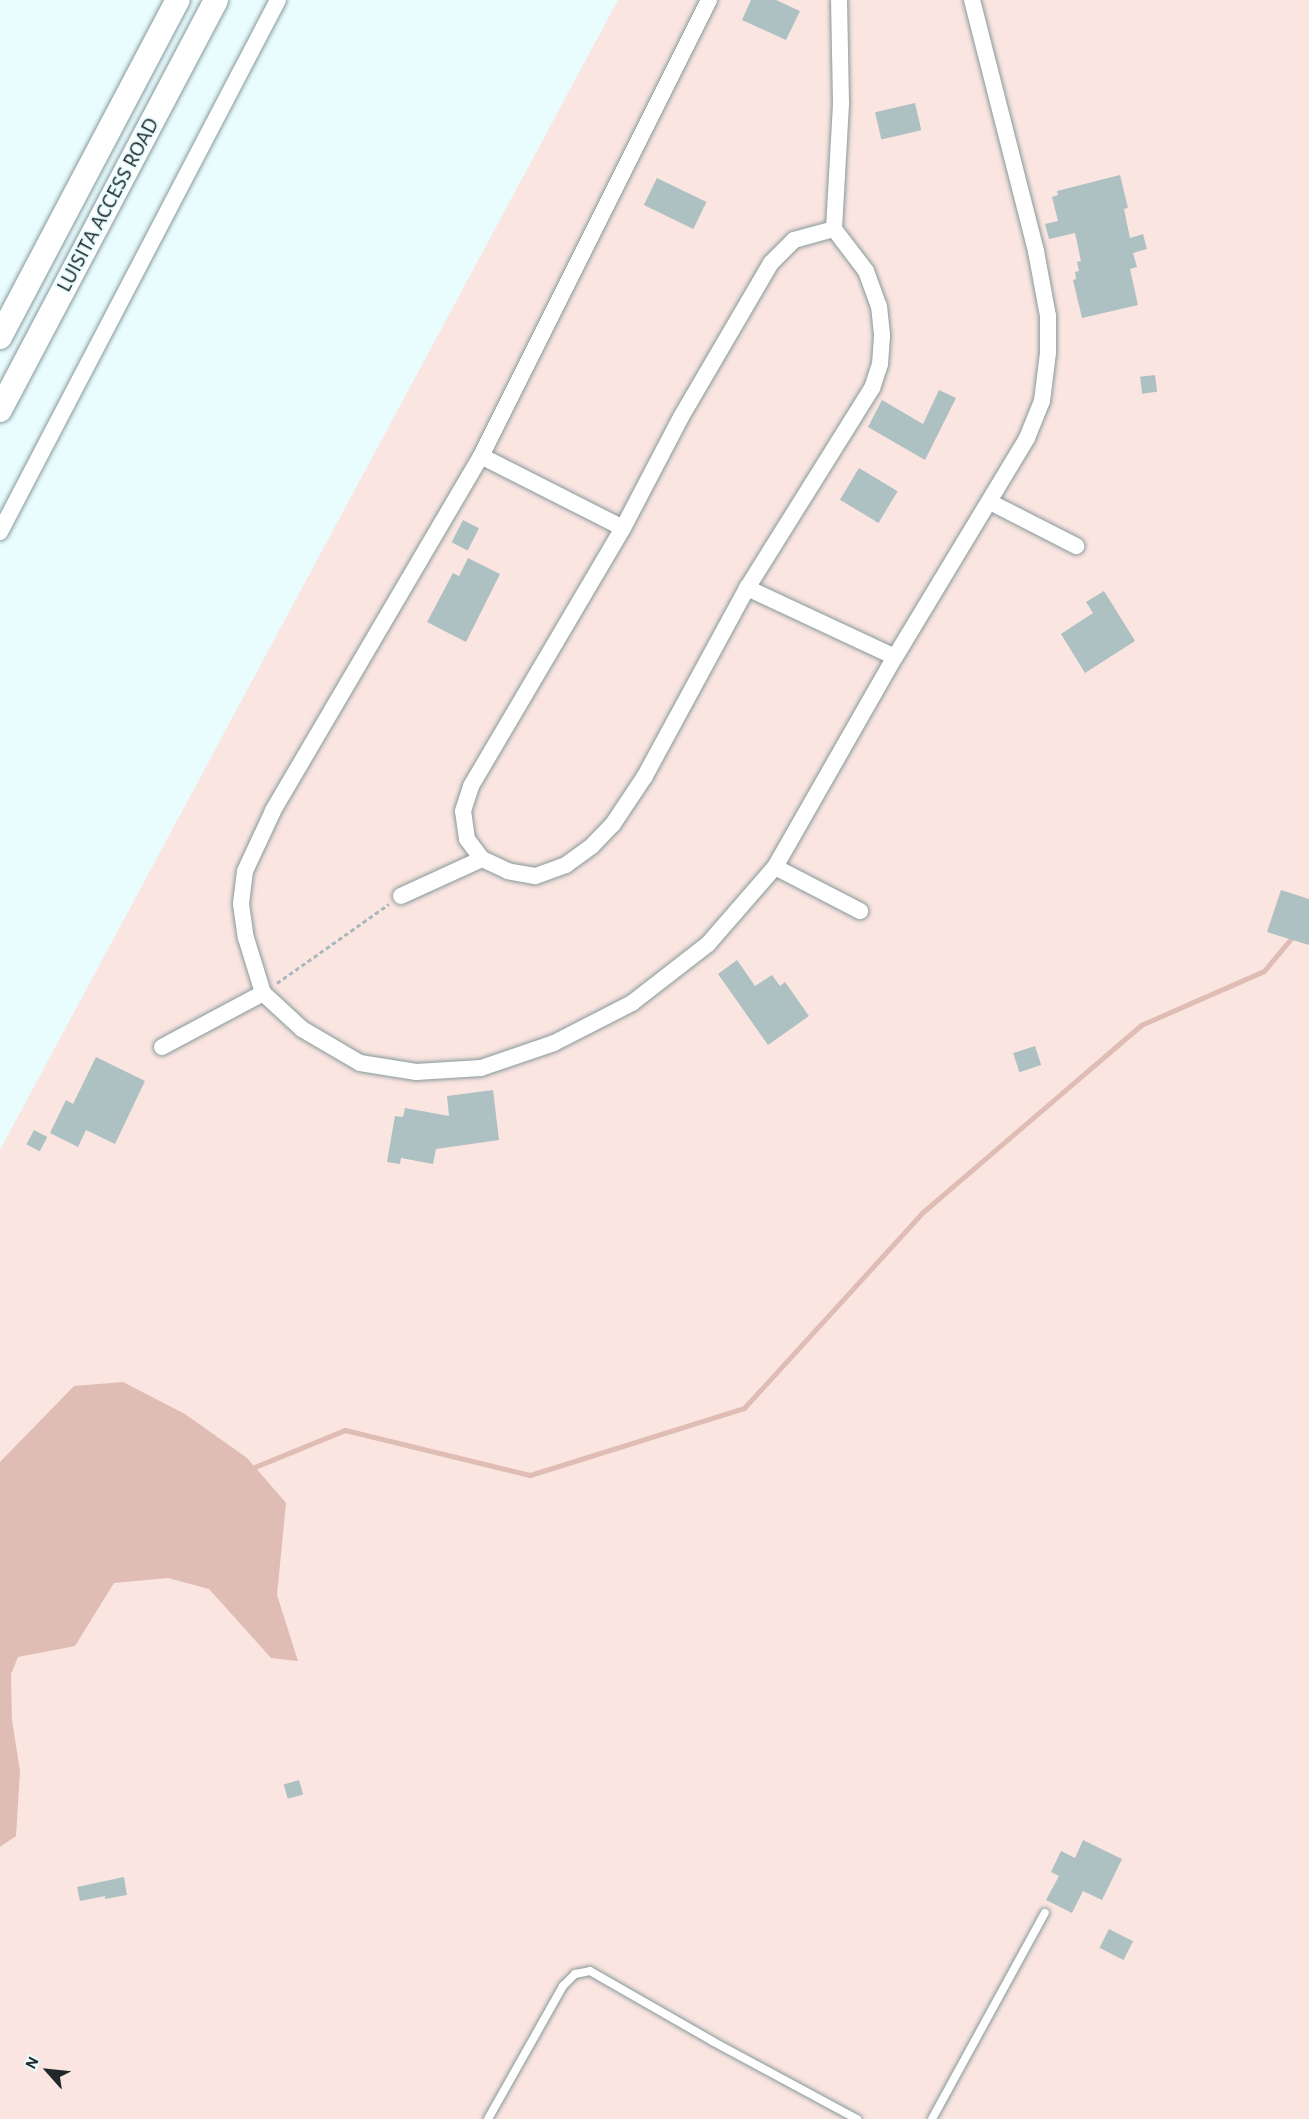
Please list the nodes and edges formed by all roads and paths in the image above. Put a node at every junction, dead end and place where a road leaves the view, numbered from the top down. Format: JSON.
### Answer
{"nodes":[{"id":1,"x":178,"y":0,"type":"edge"},
{"id":2,"x":216,"y":0,"type":"edge"},
{"id":3,"x":278,"y":0,"type":"edge"},
{"id":4,"x":709,"y":0,"type":"edge"},
{"id":5,"x":839,"y":0,"type":"edge"},
{"id":6,"x":972,"y":0,"type":"edge"},
{"id":7,"x":834,"y":229,"type":"junction"},
{"id":8,"x":0,"y":337,"type":"edge"},
{"id":9,"x":0,"y":410,"type":"edge"},
{"id":10,"x":481,"y":456,"type":"junction"},
{"id":11,"x":990,"y":501,"type":"junction"},
{"id":12,"x":623,"y":528,"type":"junction"},
{"id":13,"x":0,"y":532,"type":"edge"},
{"id":14,"x":1076,"y":546,"type":"dead end"},
{"id":15,"x":747,"y":588,"type":"junction"},
{"id":16,"x":895,"y":657,"type":"junction"},
{"id":17,"x":482,"y":858,"type":"junction"},
{"id":18,"x":775,"y":867,"type":"junction"},
{"id":19,"x":401,"y":896,"type":"joint"},
{"id":20,"x":860,"y":911,"type":"dead end"},
{"id":21,"x":263,"y":993,"type":"junction"},
{"id":22,"x":162,"y":1047,"type":"dead end"},
{"id":23,"x":1045,"y":1913,"type":"dead end"},
{"id":24,"x":488,"y":2119,"type":"edge"},
{"id":25,"x":857,"y":2119,"type":"edge"},
{"id":26,"x":932,"y":2119,"type":"edge"}],
"edges":[{"from":1,"to":8,"type":"main road","name":"LUISITA ACCESS ROAD"},
{"from":2,"to":9,"type":"main road","name":"LUISITA ACCESS ROAD"},
{"from":3,"to":13,"type":"street"},
{"from":4,"to":10,"type":"street"},
{"from":5,"to":7,"type":"street"},
{"from":6,"to":11,"type":"street"},
{"from":7,"to":12,"type":"street"},
{"from":7,"to":15,"type":"street"},
{"from":10,"to":12,"type":"street"},
{"from":10,"to":21,"type":"street"},
{"from":11,"to":14,"type":"street"},
{"from":11,"to":16,"type":"street"},
{"from":12,"to":17,"type":"street"},
{"from":15,"to":16,"type":"street"},
{"from":15,"to":17,"type":"street"},
{"from":16,"to":18,"type":"street"},
{"from":17,"to":19,"type":"street"},
{"from":18,"to":20,"type":"street"},
{"from":18,"to":21,"type":"street"},
{"from":19,"to":21,"type":"path"},
{"from":21,"to":22,"type":"street"},
{"from":23,"to":26,"type":"lane"},
{"from":24,"to":25,"type":"lane"}]}
